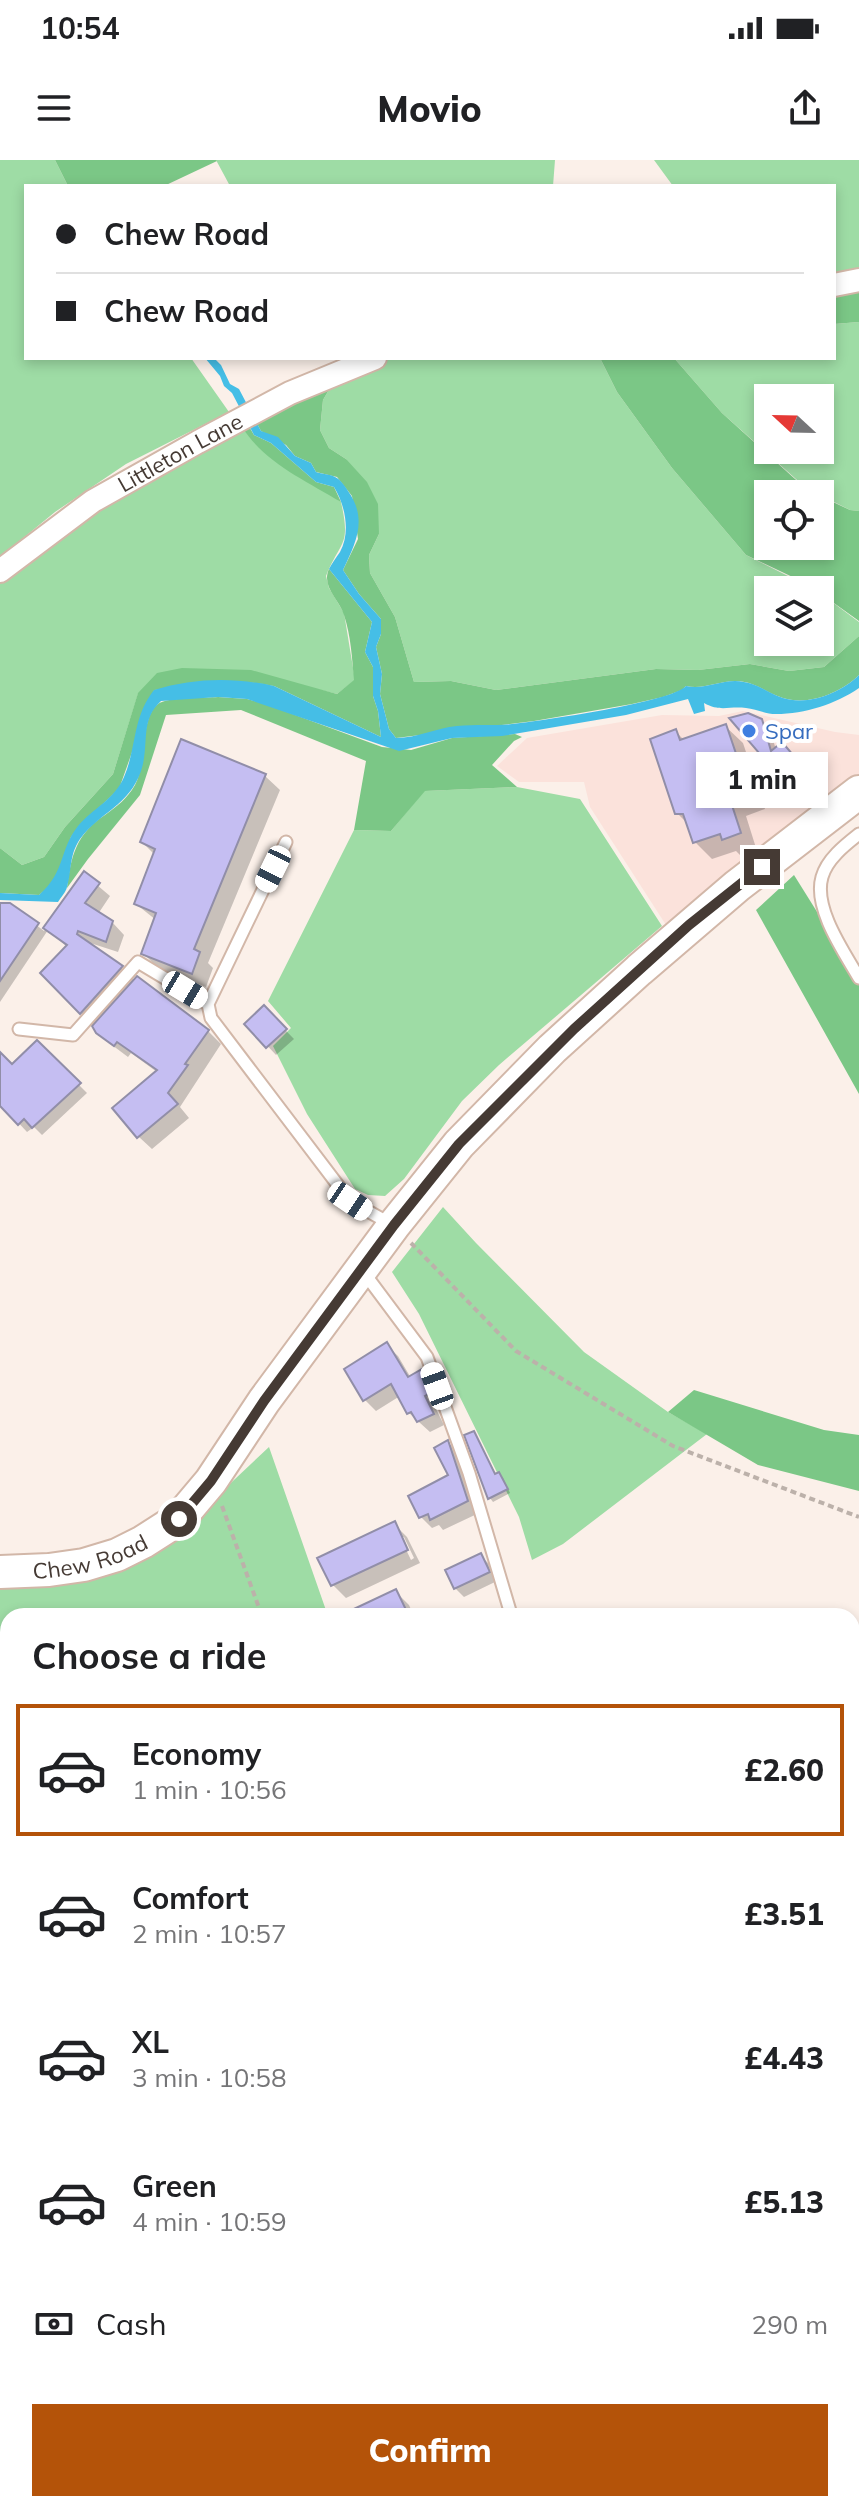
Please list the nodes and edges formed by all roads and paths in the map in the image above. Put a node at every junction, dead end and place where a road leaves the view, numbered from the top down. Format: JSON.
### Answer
{"nodes":[{"id":1,"x":859,"y":280,"type":"edge"},
{"id":2,"x":836,"y":285,"type":"edge"},
{"id":3,"x":370,"y":360,"type":"edge"},
{"id":4,"x":0,"y":571,"type":"edge"},
{"id":5,"x":859,"y":792,"type":"edge"},
{"id":6,"x":859,"y":834,"type":"edge"},
{"id":7,"x":286,"y":842,"type":"dead end"},
{"id":8,"x":859,"y":978,"type":"edge"},
{"id":9,"x":208,"y":1004,"type":"junction"},
{"id":10,"x":19,"y":1029,"type":"dead end"},
{"id":11,"x":394,"y":1225,"type":"junction"},
{"id":12,"x":362,"y":1270,"type":"junction"},
{"id":13,"x":211,"y":1481,"type":"junction"},
{"id":14,"x":859,"y":1517,"type":"edge"},
{"id":15,"x":0,"y":1572,"type":"edge"},
{"id":16,"x":259,"y":1608,"type":"edge"},
{"id":17,"x":509,"y":1608,"type":"edge"}],
"edges":[{"from":1,"to":2,"type":"street"},
{"from":3,"to":4,"type":"street","name":"Littleton Lane"},
{"from":5,"to":11,"type":"main road","name":"Chew Road"},
{"from":6,"to":8,"type":"lane"},
{"from":7,"to":9,"type":"lane"},
{"from":9,"to":10,"type":"lane"},
{"from":9,"to":11,"type":"lane"},
{"from":11,"to":12,"type":"main road","name":"Chew Road"},
{"from":11,"to":14,"type":"path"},
{"from":12,"to":13,"type":"main road","name":"Chew Road"},
{"from":12,"to":17,"type":"lane"},
{"from":13,"to":15,"type":"main road","name":"Chew Road"},
{"from":13,"to":16,"type":"path"}]}
